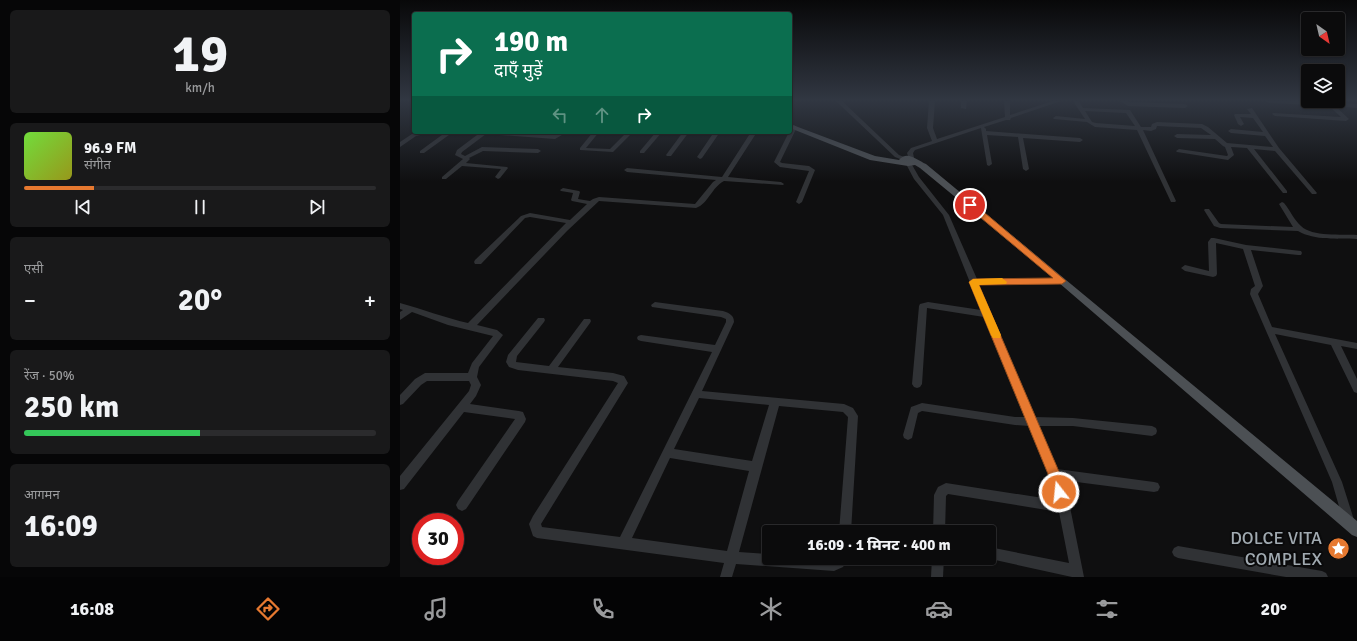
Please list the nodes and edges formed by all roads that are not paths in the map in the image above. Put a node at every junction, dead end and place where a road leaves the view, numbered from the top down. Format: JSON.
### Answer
{"nodes":[{"id":1,"x":797,"y":128,"type":"edge"},
{"id":2,"x":867,"y":128,"type":"edge"},
{"id":3,"x":930,"y":128,"type":"edge"},
{"id":4,"x":977,"y":128,"type":"edge"},
{"id":5,"x":983,"y":128,"type":"edge"},
{"id":6,"x":1139,"y":128,"type":"joint"},
{"id":7,"x":1153,"y":128,"type":"edge"},
{"id":8,"x":1206,"y":128,"type":"edge"},
{"id":9,"x":1262,"y":128,"type":"edge"},
{"id":10,"x":1231,"y":131,"type":"dead end"},
{"id":11,"x":422,"y":134,"type":"edge"},
{"id":12,"x":447,"y":134,"type":"edge"},
{"id":13,"x":483,"y":134,"type":"edge"},
{"id":14,"x":528,"y":134,"type":"edge"},
{"id":15,"x":560,"y":134,"type":"edge"},
{"id":16,"x":594,"y":134,"type":"edge"},
{"id":17,"x":628,"y":134,"type":"edge"},
{"id":18,"x":657,"y":134,"type":"edge"},
{"id":19,"x":685,"y":134,"type":"edge"},
{"id":20,"x":715,"y":134,"type":"edge"},
{"id":21,"x":753,"y":134,"type":"edge"},
{"id":22,"x":789,"y":134,"type":"edge"},
{"id":23,"x":984,"y":134,"type":"junction"},
{"id":24,"x":1266,"y":134,"type":"junction"},
{"id":25,"x":1020,"y":135,"type":"junction"},
{"id":26,"x":1177,"y":136,"type":"dead end"},
{"id":27,"x":1215,"y":137,"type":"junction"},
{"id":28,"x":1080,"y":140,"type":"dead end"},
{"id":29,"x":936,"y":142,"type":"junction"},
{"id":30,"x":400,"y":145,"type":"edge"},
{"id":31,"x":1228,"y":146,"type":"junction"},
{"id":32,"x":1250,"y":148,"type":"junction"},
{"id":33,"x":1277,"y":149,"type":"junction"},
{"id":34,"x":538,"y":151,"type":"dead end"},
{"id":35,"x":1178,"y":151,"type":"dead end"},
{"id":36,"x":422,"y":152,"type":"dead end"},
{"id":37,"x":642,"y":152,"type":"dead end"},
{"id":38,"x":669,"y":155,"type":"dead end"},
{"id":39,"x":700,"y":157,"type":"dead end"},
{"id":40,"x":467,"y":158,"type":"junction"},
{"id":41,"x":909,"y":161,"type":"junction"},
{"id":42,"x":461,"y":164,"type":"junction"},
{"id":43,"x":989,"y":164,"type":"dead end"},
{"id":44,"x":1026,"y":169,"type":"dead end"},
{"id":45,"x":627,"y":170,"type":"dead end"},
{"id":46,"x":498,"y":177,"type":"dead end"},
{"id":47,"x":444,"y":178,"type":"dead end"},
{"id":48,"x":724,"y":178,"type":"junction"},
{"id":49,"x":781,"y":184,"type":"dead end"},
{"id":50,"x":563,"y":190,"type":"dead end"},
{"id":51,"x":1285,"y":192,"type":"dead end"},
{"id":52,"x":1314,"y":193,"type":"dead end"},
{"id":53,"x":1173,"y":201,"type":"dead end"},
{"id":54,"x":799,"y":202,"type":"dead end"},
{"id":55,"x":591,"y":203,"type":"junction"},
{"id":56,"x":1282,"y":204,"type":"dead end"},
{"id":57,"x":1207,"y":210,"type":"dead end"},
{"id":58,"x":572,"y":222,"type":"junction"},
{"id":59,"x":1300,"y":229,"type":"junction"},
{"id":60,"x":1357,"y":237,"type":"edge"},
{"id":61,"x":1246,"y":247,"type":"junction"},
{"id":62,"x":1298,"y":253,"type":"dead end"},
{"id":63,"x":478,"y":262,"type":"dead end"},
{"id":64,"x":1185,"y":268,"type":"dead end"},
{"id":65,"x":1062,"y":281,"type":"junction"},
{"id":66,"x":973,"y":282,"type":"junction"},
{"id":67,"x":655,"y":304,"type":"dead end"},
{"id":68,"x":400,"y":306,"type":"edge"},
{"id":69,"x":410,"y":309,"type":"junction"},
{"id":70,"x":987,"y":314,"type":"junction"},
{"id":71,"x":400,"y":317,"type":"edge"},
{"id":72,"x":541,"y":320,"type":"dead end"},
{"id":73,"x":587,"y":321,"type":"dead end"},
{"id":74,"x":470,"y":327,"type":"junction"},
{"id":75,"x":1269,"y":330,"type":"junction"},
{"id":76,"x":641,"y":338,"type":"dead end"},
{"id":77,"x":1334,"y":342,"type":"junction"},
{"id":78,"x":1357,"y":346,"type":"edge"},
{"id":79,"x":718,"y":349,"type":"junction"},
{"id":80,"x":551,"y":370,"type":"junction"},
{"id":81,"x":472,"y":377,"type":"junction"},
{"id":82,"x":918,"y":384,"type":"dead end"},
{"id":83,"x":1357,"y":389,"type":"edge"},
{"id":84,"x":696,"y":394,"type":"junction"},
{"id":85,"x":400,"y":401,"type":"edge"},
{"id":86,"x":776,"y":402,"type":"junction"},
{"id":87,"x":462,"y":407,"type":"junction"},
{"id":88,"x":1032,"y":422,"type":"junction"},
{"id":89,"x":1152,"y":431,"type":"dead end"},
{"id":90,"x":908,"y":435,"type":"dead end"},
{"id":91,"x":667,"y":454,"type":"junction"},
{"id":92,"x":756,"y":467,"type":"junction"},
{"id":93,"x":1054,"y":474,"type":"junction"},
{"id":94,"x":400,"y":485,"type":"edge"},
{"id":95,"x":1154,"y":487,"type":"dead end"},
{"id":96,"x":462,"y":505,"type":"dead end"},
{"id":97,"x":1064,"y":507,"type":"junction"},
{"id":98,"x":846,"y":525,"type":"edge"},
{"id":99,"x":939,"y":525,"type":"edge"},
{"id":100,"x":1353,"y":527,"type":"edge"},
{"id":101,"x":623,"y":544,"type":"junction"},
{"id":102,"x":1178,"y":552,"type":"dead end"},
{"id":103,"x":996,"y":555,"type":"edge"},
{"id":104,"x":731,"y":558,"type":"junction"},
{"id":105,"x":762,"y":560,"type":"edge"},
{"id":106,"x":938,"y":565,"type":"edge"},
{"id":107,"x":1077,"y":574,"type":"edge"},
{"id":108,"x":726,"y":577,"type":"edge"},
{"id":109,"x":937,"y":577,"type":"edge"},
{"id":110,"x":1322,"y":577,"type":"edge"}],
"edges":[{"from":1,"to":41,"type":"main road"},
{"from":2,"to":41,"type":"street"},
{"from":3,"to":29,"type":"street"},
{"from":4,"to":29,"type":"street"},
{"from":5,"to":23,"type":"street"},
{"from":6,"to":7,"type":"street"},
{"from":6,"to":53,"type":"street"},
{"from":8,"to":27,"type":"street"},
{"from":9,"to":24,"type":"street"},
{"from":10,"to":24,"type":"street"},
{"from":11,"to":30,"type":"street"},
{"from":12,"to":36,"type":"street"},
{"from":13,"to":40,"type":"street"},
{"from":14,"to":15,"type":"street"},
{"from":16,"to":17,"type":"street"},
{"from":18,"to":37,"type":"street"},
{"from":19,"to":38,"type":"street"},
{"from":20,"to":39,"type":"street"},
{"from":21,"to":48,"type":"street"},
{"from":22,"to":54,"type":"street"},
{"from":23,"to":25,"type":"street"},
{"from":23,"to":43,"type":"street"},
{"from":24,"to":33,"type":"street"},
{"from":25,"to":28,"type":"street"},
{"from":25,"to":44,"type":"street"},
{"from":26,"to":27,"type":"street"},
{"from":27,"to":31,"type":"street"},
{"from":29,"to":41,"type":"street"},
{"from":31,"to":32,"type":"street"},
{"from":31,"to":35,"type":"street"},
{"from":32,"to":33,"type":"street"},
{"from":32,"to":51,"type":"street"},
{"from":33,"to":52,"type":"street"},
{"from":34,"to":40,"type":"street"},
{"from":40,"to":42,"type":"street"},
{"from":41,"to":65,"type":"main road"},
{"from":41,"to":66,"type":"street"},
{"from":42,"to":46,"type":"street"},
{"from":42,"to":47,"type":"street"},
{"from":45,"to":48,"type":"street"},
{"from":48,"to":49,"type":"street"},
{"from":48,"to":55,"type":"street"},
{"from":50,"to":55,"type":"street"},
{"from":55,"to":58,"type":"street"},
{"from":56,"to":59,"type":"street"},
{"from":57,"to":59,"type":"street"},
{"from":58,"to":63,"type":"street"},
{"from":58,"to":74,"type":"street"},
{"from":59,"to":60,"type":"street"},
{"from":61,"to":62,"type":"street"},
{"from":61,"to":64,"type":"street"},
{"from":61,"to":75,"type":"street"},
{"from":65,"to":66,"type":"street"},
{"from":65,"to":100,"type":"main road"},
{"from":66,"to":70,"type":"street"},
{"from":67,"to":79,"type":"street"},
{"from":68,"to":69,"type":"street"},
{"from":69,"to":71,"type":"street"},
{"from":69,"to":74,"type":"street"},
{"from":70,"to":82,"type":"street"},
{"from":70,"to":88,"type":"street"},
{"from":72,"to":80,"type":"street"},
{"from":73,"to":80,"type":"street"},
{"from":74,"to":81,"type":"street"},
{"from":75,"to":77,"type":"street"},
{"from":75,"to":100,"type":"street"},
{"from":76,"to":79,"type":"street"},
{"from":77,"to":78,"type":"street"},
{"from":77,"to":83,"type":"street"},
{"from":79,"to":84,"type":"street"},
{"from":80,"to":101,"type":"street"},
{"from":81,"to":85,"type":"street"},
{"from":81,"to":87,"type":"street"},
{"from":84,"to":86,"type":"street"},
{"from":84,"to":91,"type":"street"},
{"from":86,"to":92,"type":"street"},
{"from":86,"to":98,"type":"street"},
{"from":87,"to":94,"type":"street"},
{"from":87,"to":96,"type":"street"},
{"from":88,"to":89,"type":"street"},
{"from":88,"to":90,"type":"street"},
{"from":88,"to":93,"type":"street"},
{"from":91,"to":92,"type":"street"},
{"from":91,"to":101,"type":"street"},
{"from":92,"to":104,"type":"street"},
{"from":93,"to":95,"type":"street"},
{"from":93,"to":97,"type":"street"},
{"from":97,"to":99,"type":"street"},
{"from":97,"to":107,"type":"street"},
{"from":101,"to":104,"type":"street"},
{"from":102,"to":110,"type":"street"},
{"from":103,"to":107,"type":"street"},
{"from":104,"to":105,"type":"street"},
{"from":104,"to":108,"type":"street"},
{"from":106,"to":109,"type":"street"}]}
